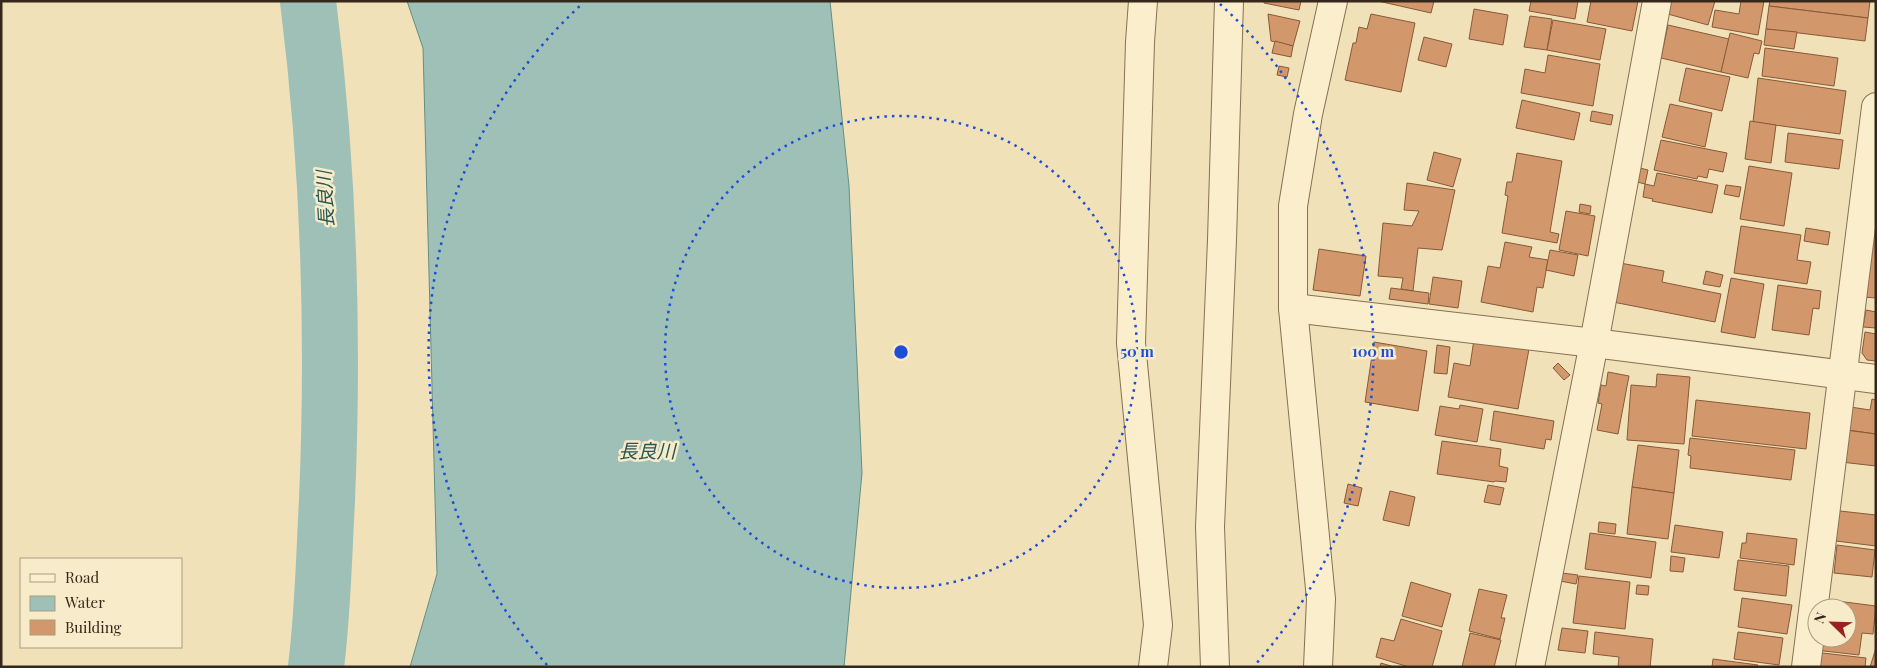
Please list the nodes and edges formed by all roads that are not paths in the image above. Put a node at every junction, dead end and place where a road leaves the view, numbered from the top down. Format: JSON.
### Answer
{"nodes":[{"id":1,"x":1143,"y":1,"type":"edge"},
{"id":2,"x":1229,"y":1,"type":"edge"},
{"id":3,"x":1332,"y":1,"type":"edge"},
{"id":4,"x":1656,"y":1,"type":"edge"},
{"id":5,"x":1876,"y":106,"type":"edge"},
{"id":6,"x":1293,"y":308,"type":"junction"},
{"id":7,"x":1594,"y":343,"type":"junction"},
{"id":8,"x":1842,"y":376,"type":"junction"},
{"id":9,"x":1876,"y":379,"type":"edge"},
{"id":10,"x":1153,"y":667,"type":"edge"},
{"id":11,"x":1216,"y":667,"type":"edge"},
{"id":12,"x":1318,"y":667,"type":"edge"},
{"id":13,"x":1530,"y":667,"type":"edge"},
{"id":14,"x":1806,"y":667,"type":"edge"}],
"edges":[{"from":1,"to":10,"type":"street"},
{"from":2,"to":11,"type":"street"},
{"from":3,"to":6,"type":"street"},
{"from":4,"to":7,"type":"street"},
{"from":5,"to":8,"type":"street"},
{"from":6,"to":7,"type":"street"},
{"from":6,"to":12,"type":"street"},
{"from":7,"to":8,"type":"street"},
{"from":7,"to":13,"type":"street"},
{"from":8,"to":9,"type":"street"},
{"from":8,"to":14,"type":"street"}]}
